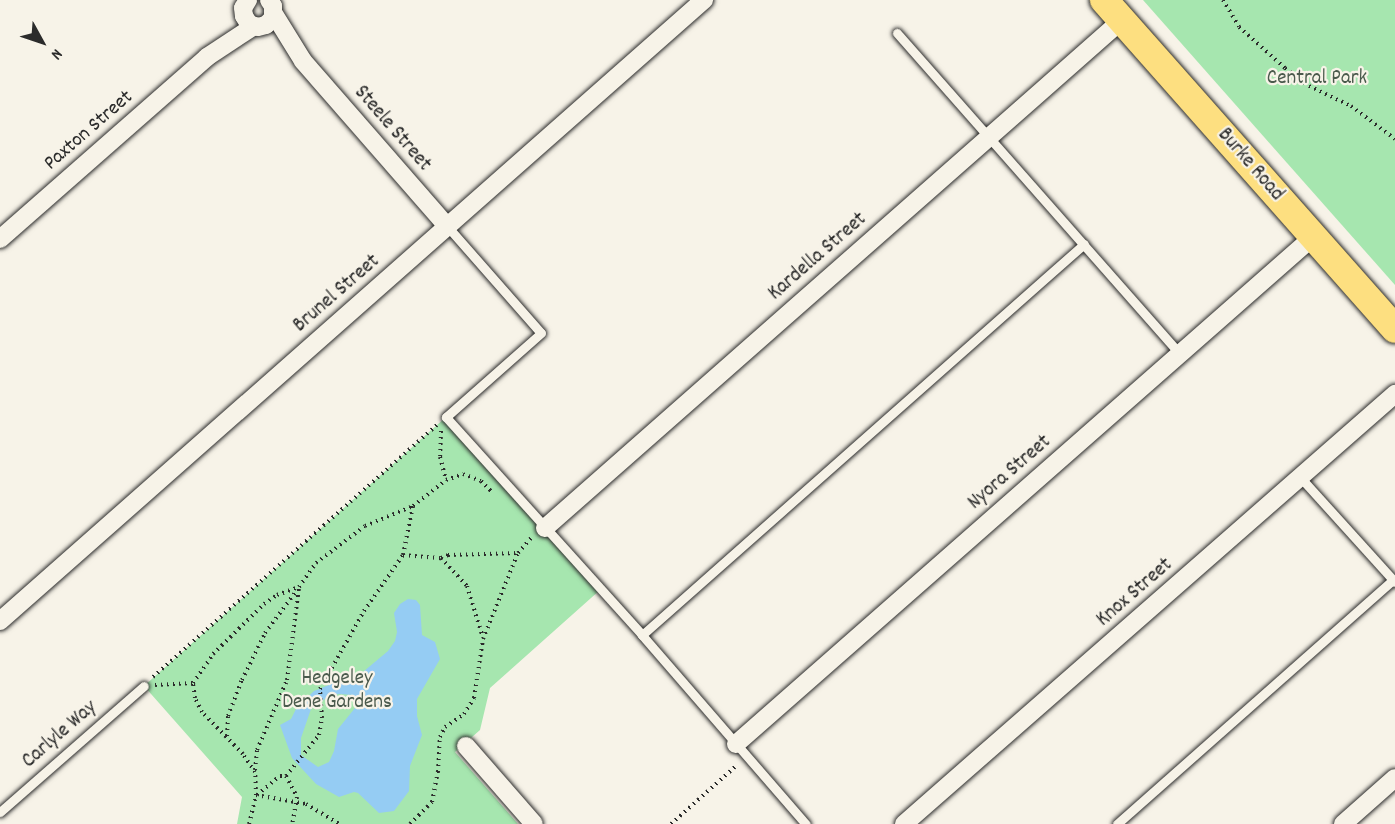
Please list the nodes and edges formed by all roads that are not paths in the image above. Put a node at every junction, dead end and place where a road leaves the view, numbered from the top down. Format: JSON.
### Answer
{"nodes":[{"id":1,"x":704,"y":0,"type":"edge"},
{"id":2,"x":243,"y":5,"type":"edge"},
{"id":3,"x":275,"y":6,"type":"edge"},
{"id":4,"x":1113,"y":10,"type":"edge"},
{"id":5,"x":256,"y":27,"type":"junction"},
{"id":6,"x":897,"y":33,"type":"dead end"},
{"id":7,"x":207,"y":57,"type":"junction"},
{"id":8,"x":303,"y":61,"type":"junction"},
{"id":9,"x":989,"y":137,"type":"junction"},
{"id":10,"x":447,"y":226,"type":"junction"},
{"id":11,"x":1313,"y":237,"type":"junction"},
{"id":12,"x":0,"y":238,"type":"edge"},
{"id":13,"x":1084,"y":244,"type":"junction"},
{"id":14,"x":1395,"y":329,"type":"edge"},
{"id":15,"x":1180,"y":354,"type":"junction"},
{"id":16,"x":1395,"y":394,"type":"edge"},
{"id":17,"x":1301,"y":478,"type":"junction"},
{"id":18,"x":539,"y":532,"type":"junction"},
{"id":19,"x":1394,"y":581,"type":"edge"},
{"id":20,"x":0,"y":621,"type":"edge"},
{"id":21,"x":642,"y":635,"type":"junction"},
{"id":22,"x":144,"y":686,"type":"road end"},
{"id":23,"x":466,"y":746,"type":"dead end"},
{"id":24,"x":742,"y":751,"type":"junction"},
{"id":25,"x":1395,"y":778,"type":"edge"},
{"id":26,"x":0,"y":812,"type":"edge"},
{"id":27,"x":534,"y":824,"type":"edge"},
{"id":28,"x":806,"y":824,"type":"edge"},
{"id":29,"x":904,"y":824,"type":"edge"},
{"id":30,"x":1117,"y":824,"type":"edge"},
{"id":31,"x":1343,"y":824,"type":"edge"}],
"edges":[{"from":1,"to":10,"type":"street","name":"Brunel Street"},
{"from":2,"to":5,"type":"street","name":"Steele Street"},
{"from":2,"to":7,"type":"street","name":"Paxton Street"},
{"from":3,"to":5,"type":"street","name":"Paxton Street"},
{"from":3,"to":8,"type":"street","name":"Steele Street"},
{"from":4,"to":9,"type":"street","name":"Kardella Street"},
{"from":4,"to":11,"type":"main road","name":"Burke Road"},
{"from":5,"to":7,"type":"street","name":"Paxton Street"},
{"from":5,"to":8,"type":"street","name":"Steele Street"},
{"from":6,"to":9,"type":"lane"},
{"from":7,"to":12,"type":"street","name":"Paxton Street"},
{"from":8,"to":10,"type":"street","name":"Steele Street"},
{"from":9,"to":13,"type":"lane"},
{"from":9,"to":18,"type":"street","name":"Kardella Street"},
{"from":10,"to":18,"type":"lane"},
{"from":10,"to":20,"type":"street","name":"Brunel Street"},
{"from":11,"to":14,"type":"main road","name":"Burke Road"},
{"from":11,"to":15,"type":"street","name":"Nyora Street"},
{"from":13,"to":15,"type":"lane"},
{"from":13,"to":21,"type":"lane"},
{"from":15,"to":24,"type":"street","name":"Nyora Street"},
{"from":16,"to":17,"type":"street","name":"Knox Street"},
{"from":17,"to":19,"type":"lane"},
{"from":17,"to":29,"type":"street","name":"Knox Street"},
{"from":18,"to":21,"type":"lane"},
{"from":19,"to":30,"type":"lane"},
{"from":21,"to":24,"type":"lane"},
{"from":22,"to":26,"type":"lane","name":"Carlyle Way"},
{"from":23,"to":27,"type":"street"},
{"from":24,"to":28,"type":"lane"},
{"from":25,"to":31,"type":"street"}]}
